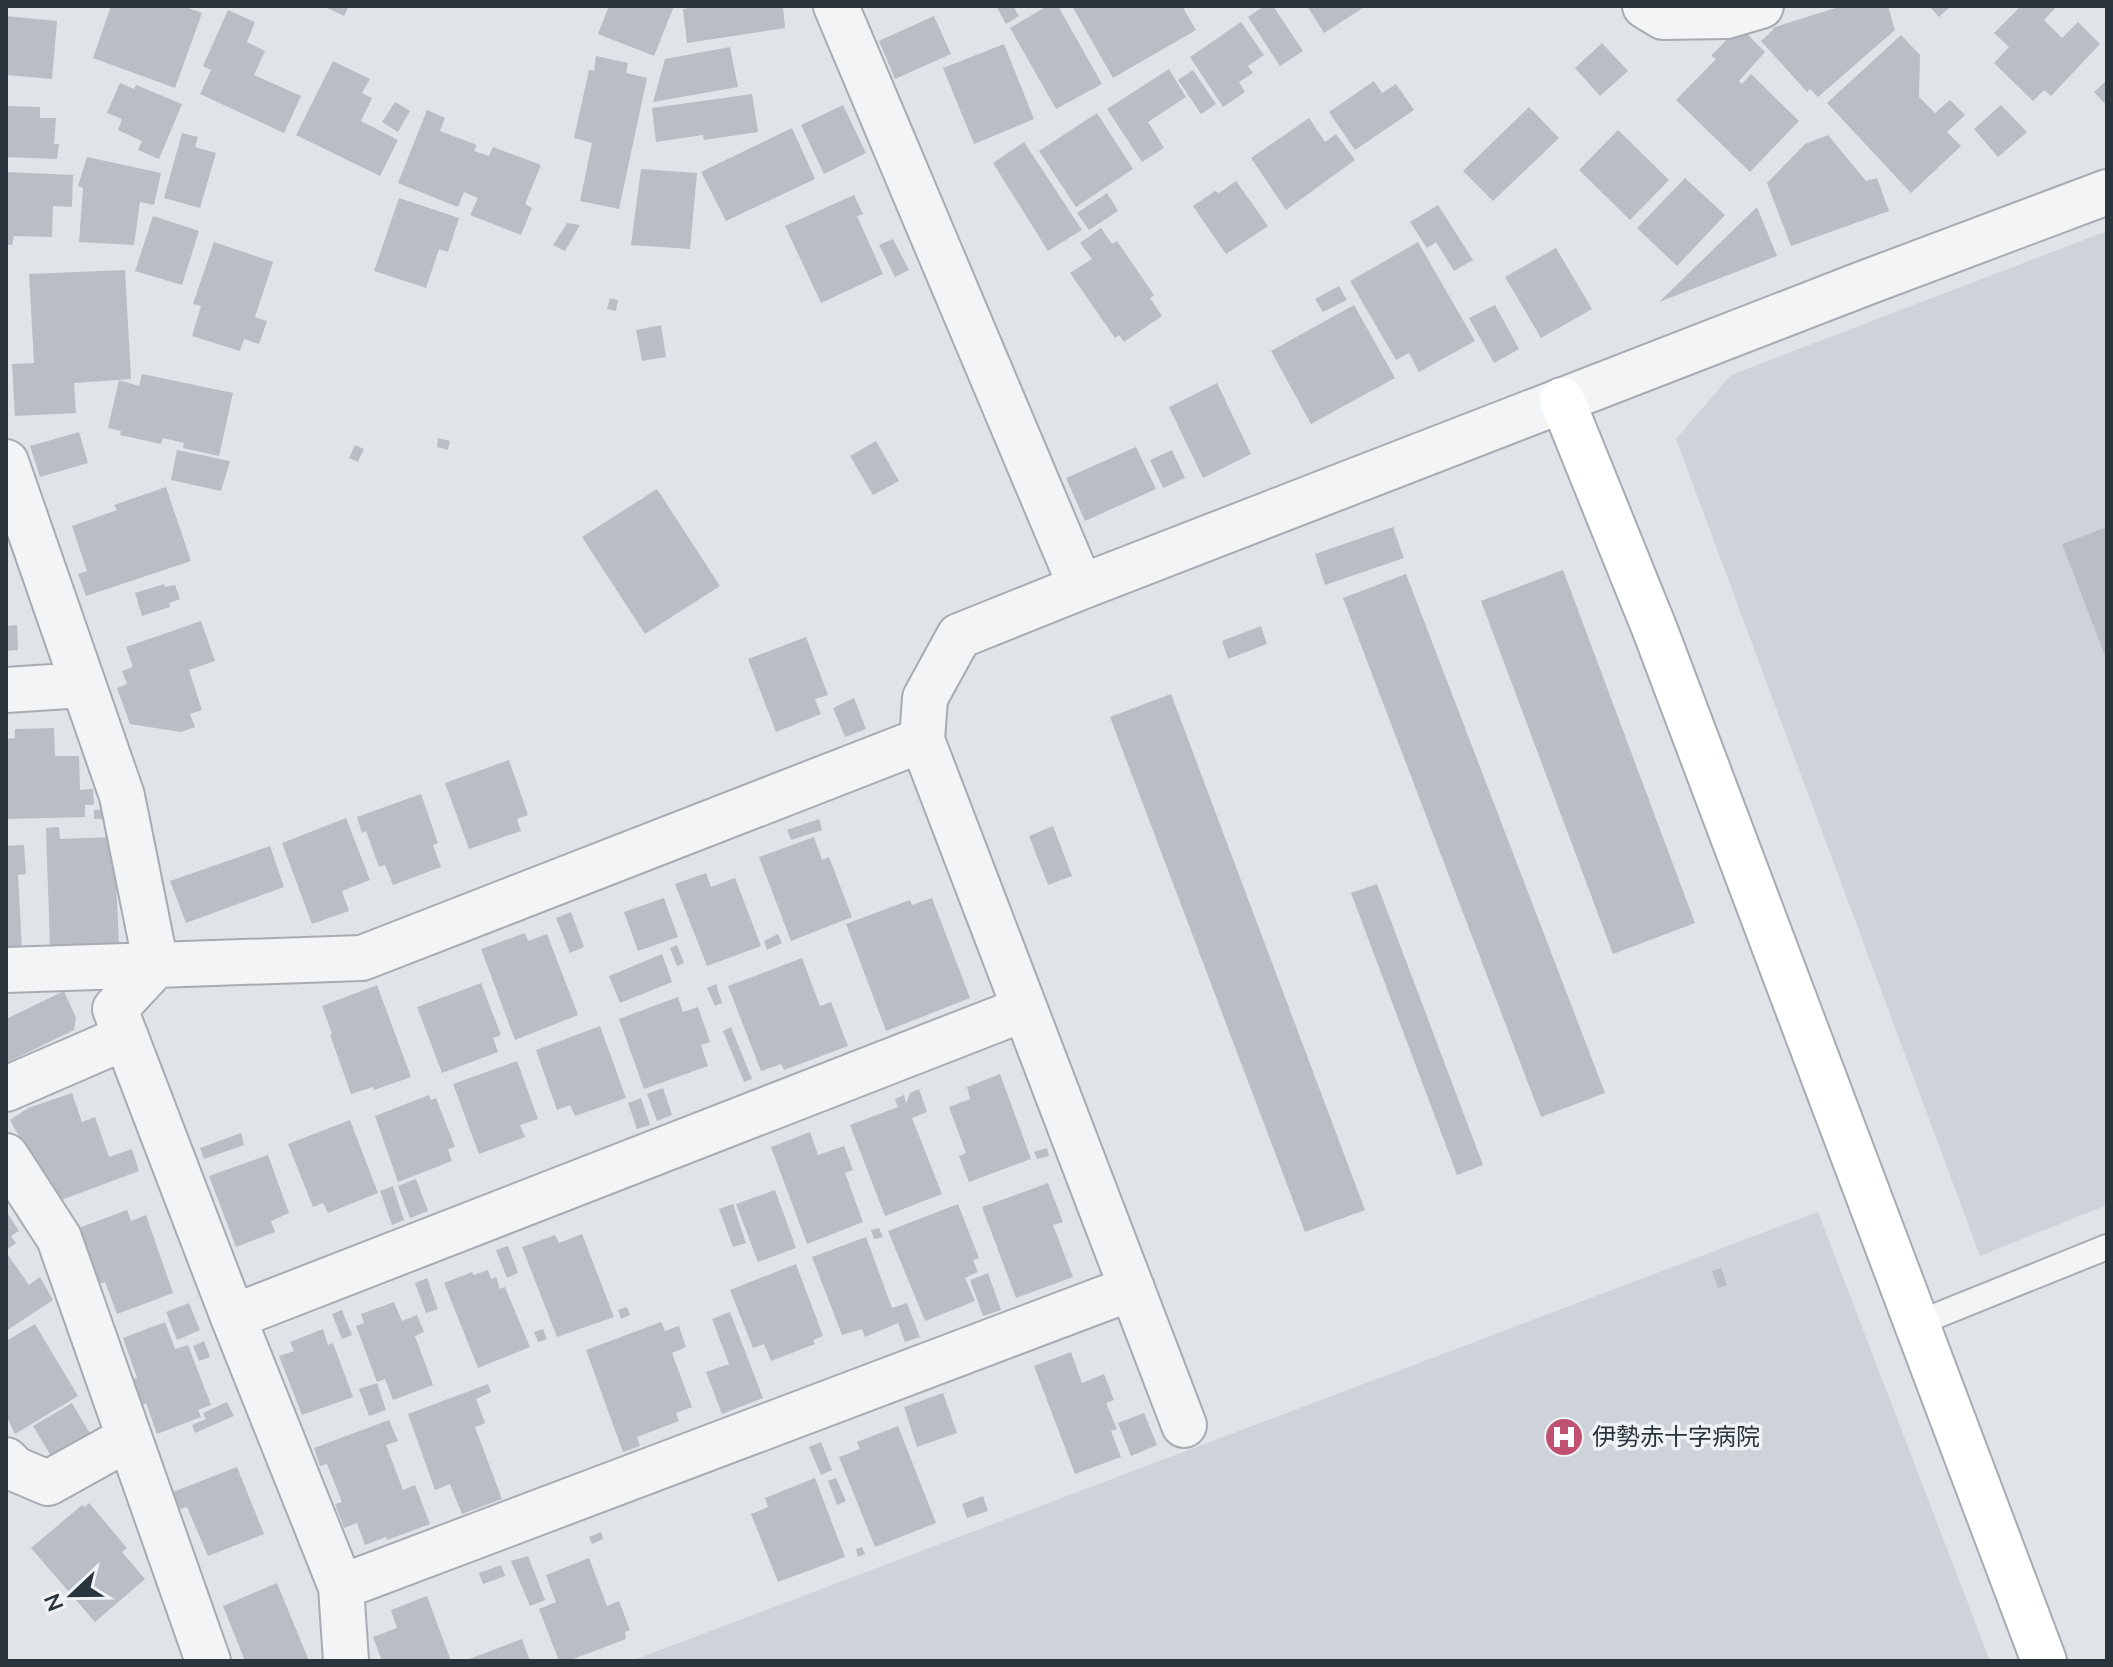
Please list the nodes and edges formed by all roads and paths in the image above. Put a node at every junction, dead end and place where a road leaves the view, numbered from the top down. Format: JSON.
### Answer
{"nodes":[{"id":1,"x":836,"y":6,"type":"edge"},
{"id":2,"x":1645,"y":6,"type":"edge"},
{"id":3,"x":1761,"y":6,"type":"edge"},
{"id":4,"x":2107,"y":192,"type":"edge"},
{"id":5,"x":1562,"y":400,"type":"junction"},
{"id":6,"x":10,"y":485,"type":"edge"},
{"id":7,"x":1081,"y":587,"type":"junction"},
{"id":8,"x":83,"y":685,"type":"junction"},
{"id":9,"x":6,"y":690,"type":"edge"},
{"id":10,"x":922,"y":740,"type":"junction"},
{"id":11,"x":156,"y":965,"type":"junction"},
{"id":12,"x":6,"y":970,"type":"edge"},
{"id":13,"x":1024,"y":1009,"type":"junction"},
{"id":14,"x":126,"y":1037,"type":"junction"},
{"id":15,"x":6,"y":1089,"type":"edge"},
{"id":16,"x":6,"y":1156,"type":"edge"},
{"id":17,"x":2107,"y":1247,"type":"edge"},
{"id":18,"x":1132,"y":1288,"type":"junction"},
{"id":19,"x":233,"y":1317,"type":"junction"},
{"id":20,"x":1916,"y":1324,"type":"junction"},
{"id":21,"x":1184,"y":1425,"type":"dead end"},
{"id":22,"x":129,"y":1438,"type":"junction"},
{"id":23,"x":6,"y":1460,"type":"edge"},
{"id":24,"x":341,"y":1587,"type":"junction"},
{"id":25,"x":208,"y":1661,"type":"edge"},
{"id":26,"x":346,"y":1661,"type":"edge"},
{"id":27,"x":2044,"y":1661,"type":"edge"}],
"edges":[{"from":1,"to":7,"type":"street"},
{"from":2,"to":3,"type":"street"},
{"from":4,"to":5,"type":"street"},
{"from":5,"to":7,"type":"street"},
{"from":5,"to":20,"type":"street"},
{"from":6,"to":8,"type":"street"},
{"from":7,"to":10,"type":"street"},
{"from":8,"to":9,"type":"street"},
{"from":8,"to":11,"type":"street"},
{"from":10,"to":11,"type":"street"},
{"from":10,"to":13,"type":"street"},
{"from":11,"to":12,"type":"street"},
{"from":11,"to":14,"type":"street"},
{"from":13,"to":18,"type":"street"},
{"from":13,"to":19,"type":"street"},
{"from":14,"to":15,"type":"street"},
{"from":14,"to":19,"type":"street"},
{"from":16,"to":22,"type":"street"},
{"from":17,"to":20,"type":"lane"},
{"from":18,"to":21,"type":"street"},
{"from":18,"to":24,"type":"street"},
{"from":19,"to":24,"type":"street"},
{"from":20,"to":27,"type":"street"},
{"from":22,"to":23,"type":"street"},
{"from":22,"to":25,"type":"street"},
{"from":24,"to":26,"type":"street"}]}
